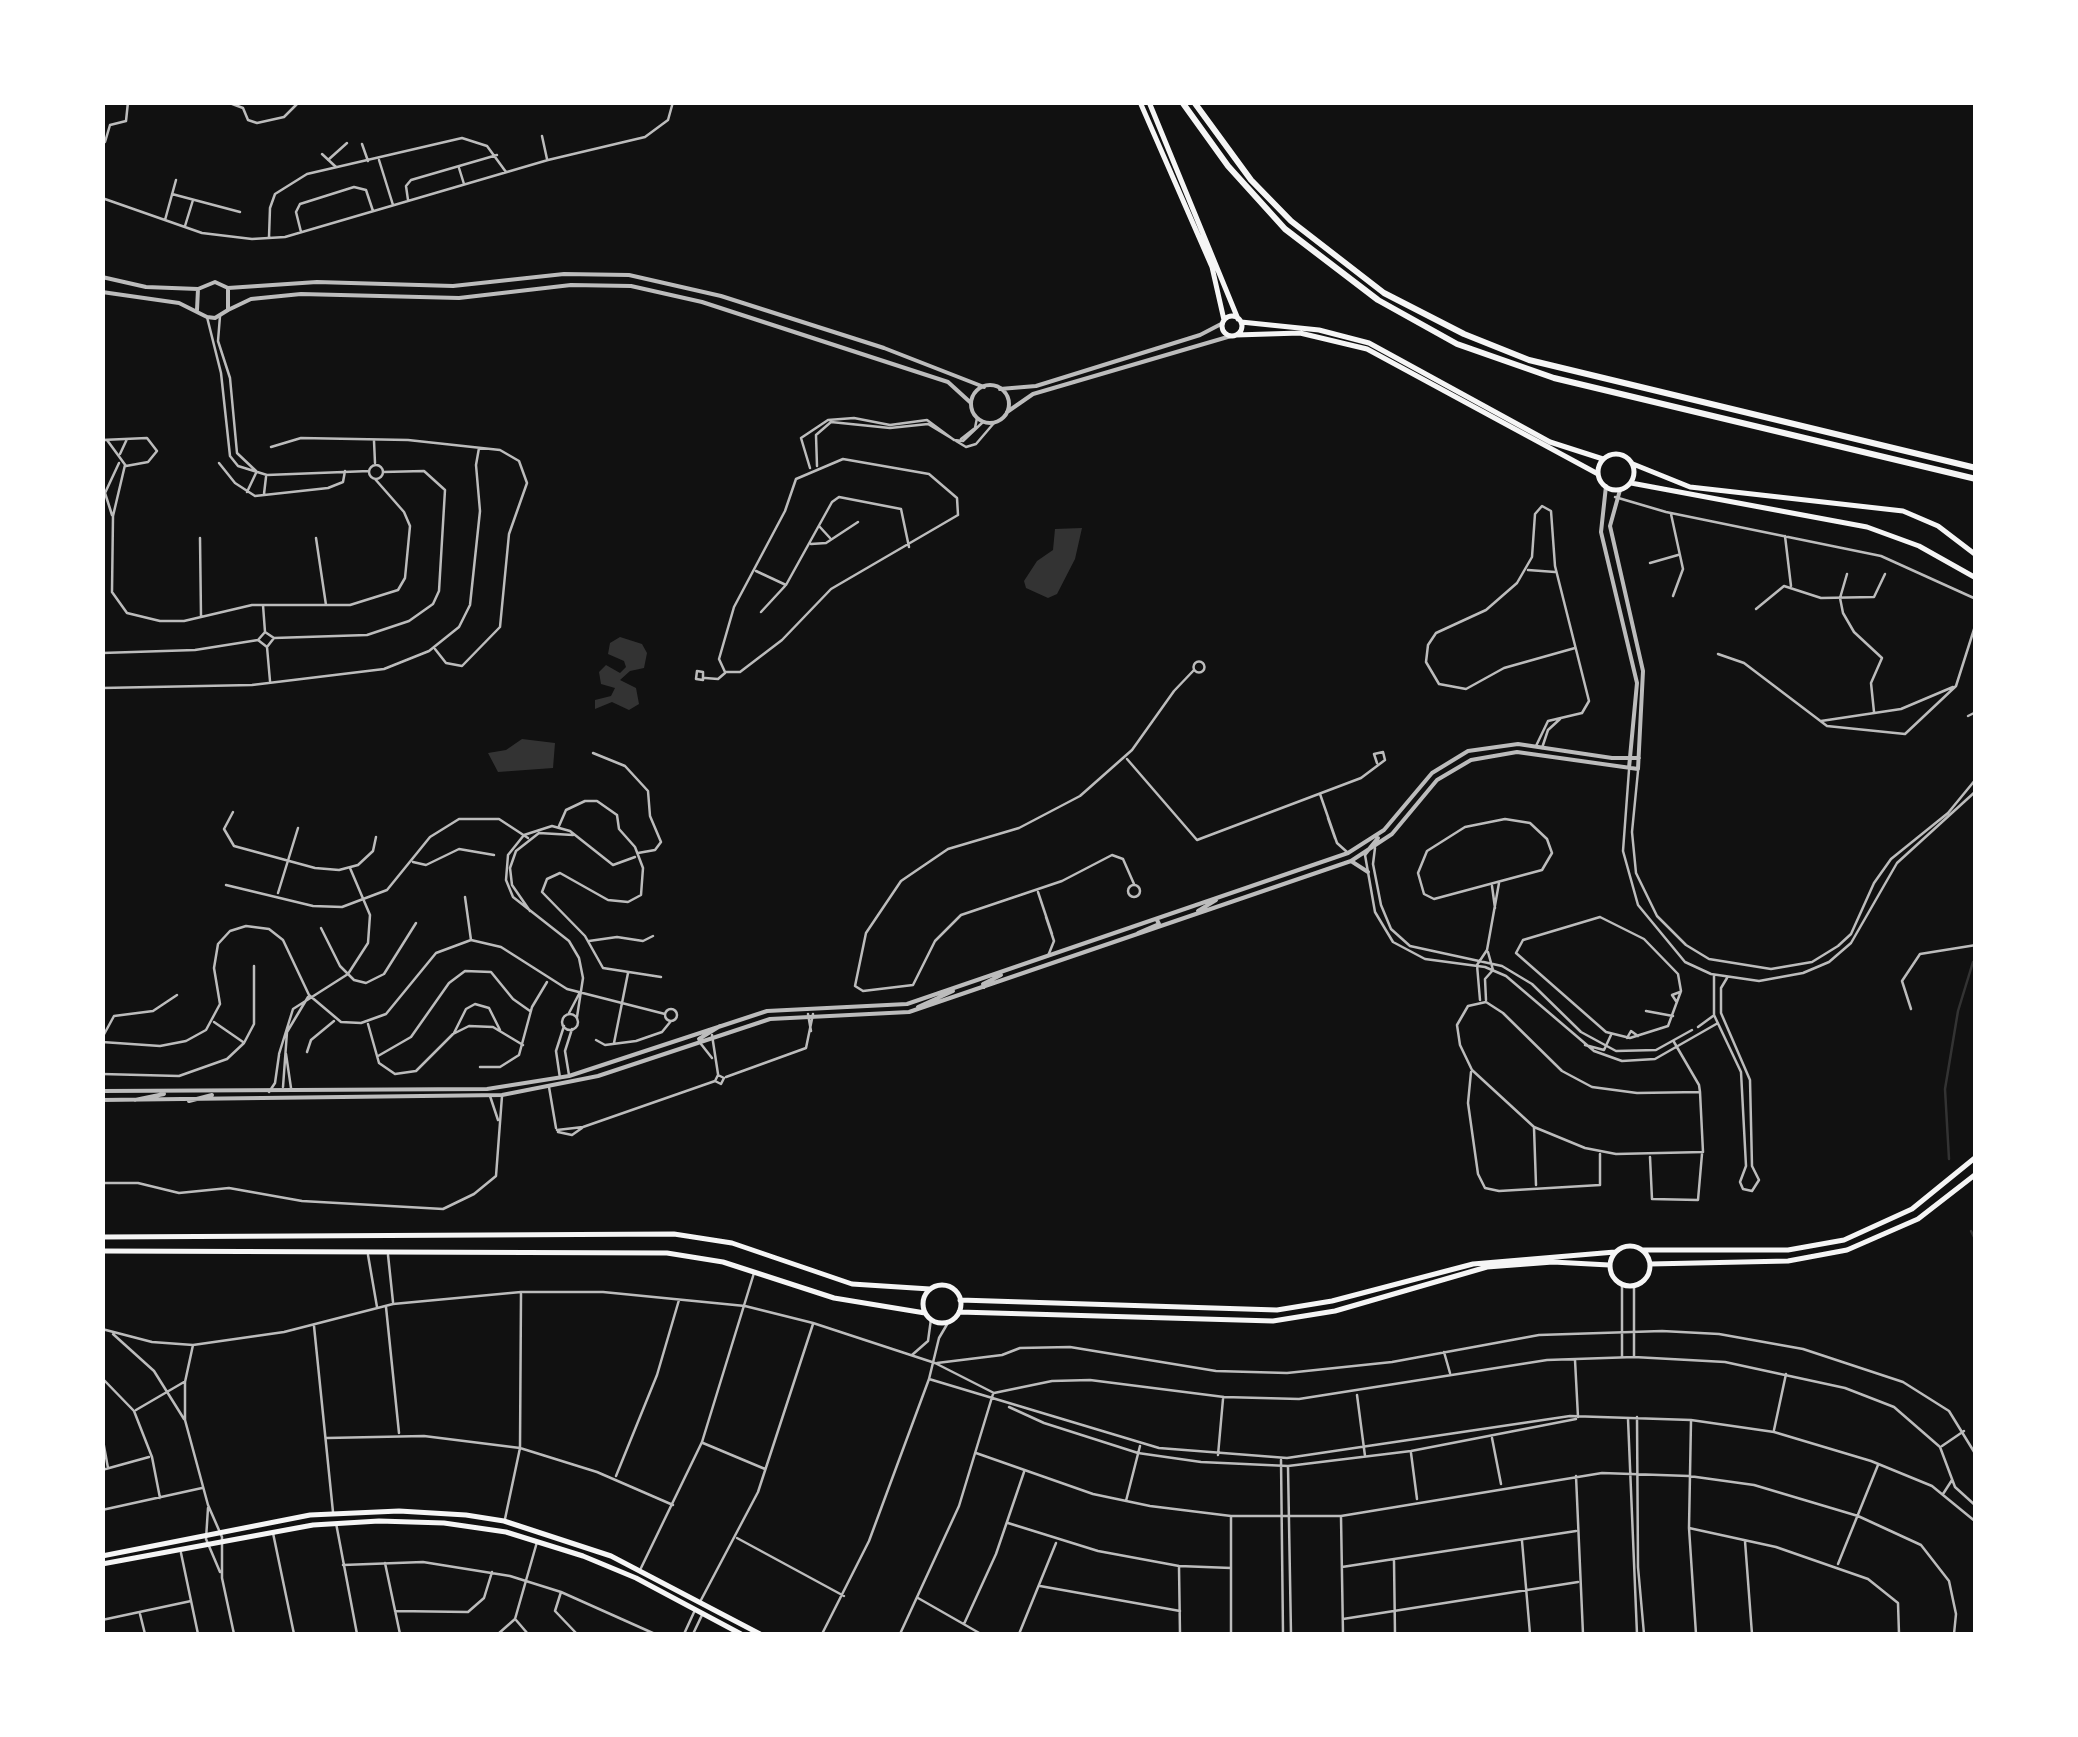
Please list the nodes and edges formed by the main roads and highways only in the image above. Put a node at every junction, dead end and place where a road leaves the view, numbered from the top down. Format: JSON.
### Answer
{"nodes":[{"id":1,"x":1140,"y":102,"type":"edge"},
{"id":2,"x":1149,"y":102,"type":"edge"},
{"id":3,"x":1182,"y":102,"type":"edge"},
{"id":4,"x":1194,"y":102,"type":"edge"},
{"id":5,"x":1239,"y":321,"type":"junction"},
{"id":6,"x":1224,"y":322,"type":"junction"},
{"id":7,"x":1233,"y":336,"type":"junction"},
{"id":8,"x":1604,"y":459,"type":"junction"},
{"id":9,"x":1633,"y":464,"type":"junction"},
{"id":10,"x":1976,"y":468,"type":"edge"},
{"id":11,"x":1598,"y":474,"type":"junction"},
{"id":12,"x":1976,"y":480,"type":"edge"},
{"id":13,"x":1630,"y":483,"type":"junction"},
{"id":14,"x":1976,"y":556,"type":"edge"},
{"id":15,"x":1976,"y":578,"type":"edge"},
{"id":16,"x":1976,"y":1157,"type":"edge"},
{"id":17,"x":1976,"y":1174,"type":"edge"},
{"id":18,"x":102,"y":1237,"type":"edge"},
{"id":19,"x":1642,"y":1250,"type":"junction"},
{"id":20,"x":102,"y":1251,"type":"edge"},
{"id":21,"x":1615,"y":1252,"type":"junction"},
{"id":22,"x":1650,"y":1264,"type":"junction"},
{"id":23,"x":1609,"y":1265,"type":"junction"},
{"id":24,"x":930,"y":1289,"type":"junction"},
{"id":25,"x":960,"y":1300,"type":"junction"},
{"id":26,"x":958,"y":1312,"type":"junction"},
{"id":27,"x":925,"y":1313,"type":"junction"},
{"id":28,"x":266,"y":1521,"type":"junction"},
{"id":29,"x":263,"y":1533,"type":"junction"},
{"id":30,"x":102,"y":1556,"type":"edge"},
{"id":31,"x":102,"y":1564,"type":"edge"},
{"id":32,"x":740,"y":1634,"type":"edge"},
{"id":33,"x":760,"y":1634,"type":"edge"}],
"edges":[{"from":1,"to":6,"type":"main road"},
{"from":2,"to":5,"type":"main road"},
{"from":3,"to":12,"type":"highway"},
{"from":4,"to":10,"type":"highway"},
{"from":5,"to":6,"type":"main road"},
{"from":5,"to":7,"type":"main road"},
{"from":5,"to":8,"type":"main road"},
{"from":6,"to":7,"type":"main road"},
{"from":7,"to":11,"type":"main road"},
{"from":8,"to":9,"type":"main road"},
{"from":8,"to":11,"type":"main road"},
{"from":9,"to":13,"type":"main road"},
{"from":9,"to":14,"type":"main road"},
{"from":11,"to":13,"type":"main road"},
{"from":13,"to":15,"type":"main road"},
{"from":16,"to":19,"type":"main road"},
{"from":17,"to":22,"type":"main road"},
{"from":18,"to":24,"type":"main road"},
{"from":19,"to":21,"type":"main road"},
{"from":19,"to":22,"type":"main road"},
{"from":20,"to":27,"type":"main road"},
{"from":21,"to":23,"type":"main road"},
{"from":21,"to":25,"type":"main road"},
{"from":22,"to":23,"type":"main road"},
{"from":23,"to":26,"type":"main road"},
{"from":24,"to":25,"type":"main road"},
{"from":24,"to":27,"type":"main road"},
{"from":25,"to":26,"type":"main road"},
{"from":26,"to":27,"type":"main road"},
{"from":28,"to":29,"type":"main road"},
{"from":28,"to":30,"type":"main road"},
{"from":28,"to":33,"type":"main road"},
{"from":29,"to":31,"type":"main road"},
{"from":29,"to":32,"type":"main road"}]}
